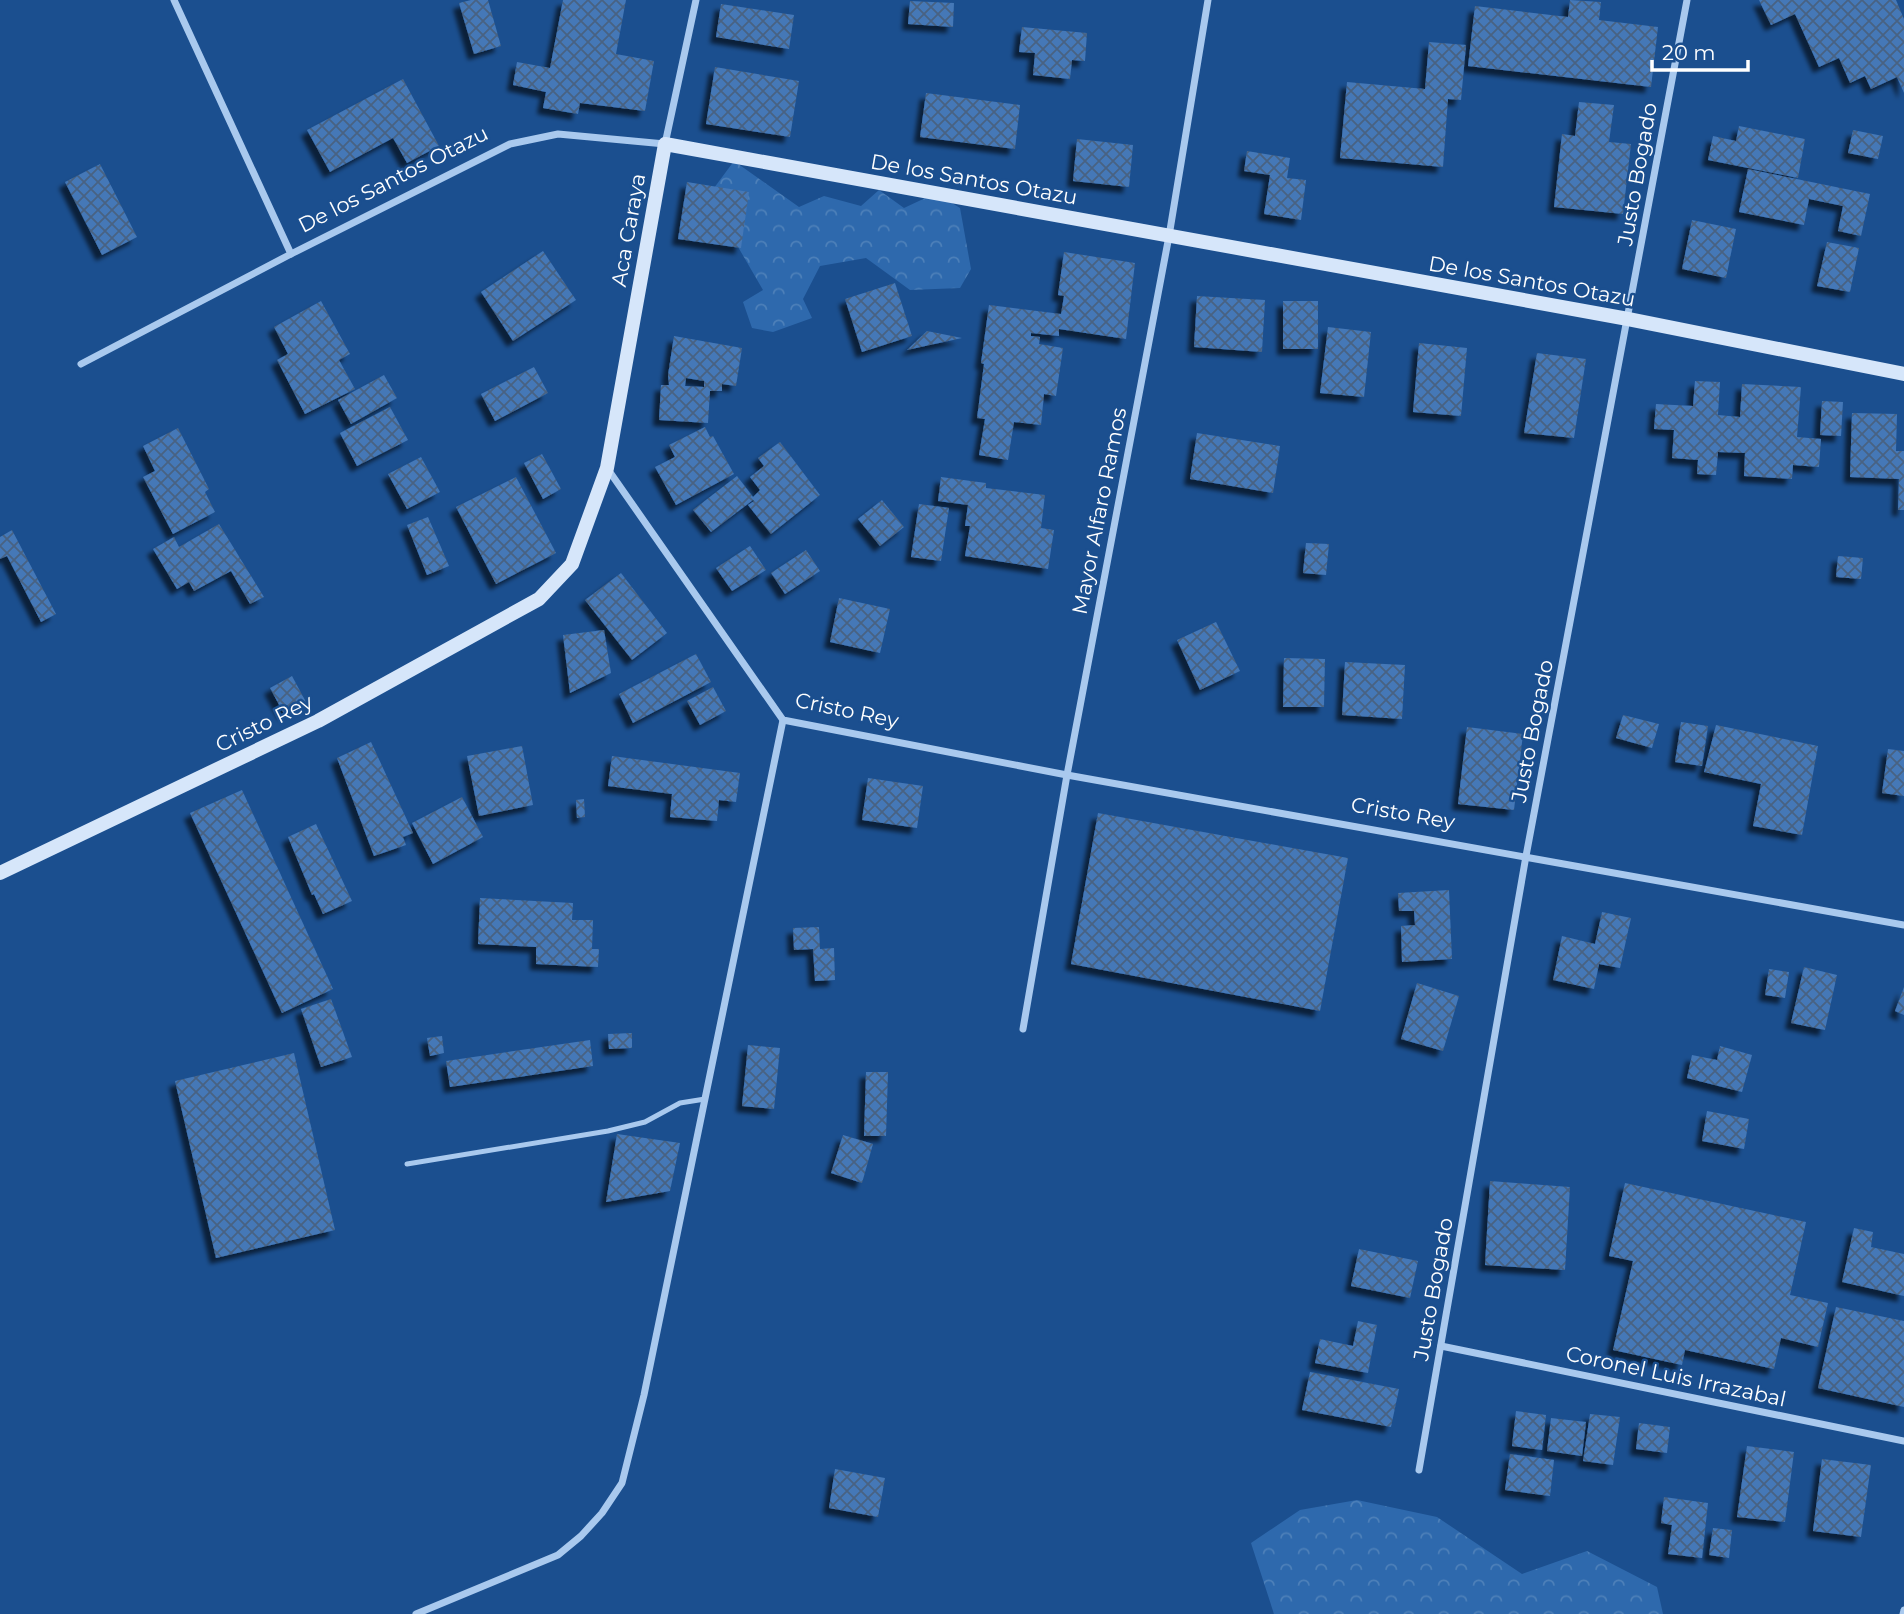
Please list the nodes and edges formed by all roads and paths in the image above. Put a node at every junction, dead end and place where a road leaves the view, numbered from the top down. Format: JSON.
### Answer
{"nodes":[{"id":1,"x":174,"y":0,"type":"edge"},
{"id":2,"x":696,"y":0,"type":"edge"},
{"id":3,"x":1208,"y":0,"type":"edge"},
{"id":4,"x":1687,"y":0,"type":"edge"},
{"id":5,"x":665,"y":144,"type":"junction"},
{"id":6,"x":1169,"y":236,"type":"junction"},
{"id":7,"x":291,"y":254,"type":"junction"},
{"id":8,"x":1628,"y":320,"type":"junction"},
{"id":9,"x":81,"y":364,"type":"dead end"},
{"id":10,"x":1904,"y":374,"type":"edge"},
{"id":11,"x":607,"y":468,"type":"junction"},
{"id":12,"x":783,"y":720,"type":"junction"},
{"id":13,"x":1067,"y":775,"type":"junction"},
{"id":14,"x":1525,"y":856,"type":"junction"},
{"id":15,"x":0,"y":873,"type":"edge"},
{"id":16,"x":1904,"y":925,"type":"edge"},
{"id":17,"x":1023,"y":1029,"type":"dead end"},
{"id":18,"x":705,"y":1099,"type":"junction"},
{"id":19,"x":407,"y":1164,"type":"dead end"},
{"id":20,"x":1441,"y":1346,"type":"junction"},
{"id":21,"x":1904,"y":1441,"type":"edge"},
{"id":22,"x":1419,"y":1470,"type":"dead end"},
{"id":23,"x":416,"y":1614,"type":"edge"}],
"edges":[{"from":1,"to":7,"type":"street"},
{"from":2,"to":5,"type":"street","name":"Aca Caraya"},
{"from":3,"to":6,"type":"street","name":"Mayor Alfaro Ramos"},
{"from":4,"to":8,"type":"street","name":"Justo Bogado"},
{"from":5,"to":6,"type":"street","name":"De los Santos Otazu"},
{"from":5,"to":7,"type":"street","name":"De los Santos Otazu"},
{"from":5,"to":11,"type":"street","name":"Aca Caraya"},
{"from":6,"to":8,"type":"street","name":"De los Santos Otazu"},
{"from":6,"to":13,"type":"street","name":"Mayor Alfaro Ramos"},
{"from":7,"to":9,"type":"street","name":"De los Santos Otazu"},
{"from":8,"to":10,"type":"street","name":"De los Santos Otazu"},
{"from":8,"to":14,"type":"street","name":"Justo Bogado"},
{"from":11,"to":12,"type":"street","name":"Cristo Rey"},
{"from":11,"to":15,"type":"street","name":"Cristo Rey"},
{"from":12,"to":13,"type":"street","name":"Cristo Rey"},
{"from":12,"to":18,"type":"street"},
{"from":13,"to":14,"type":"street","name":"Cristo Rey"},
{"from":13,"to":17,"type":"street","name":"Mayor Alfaro Ramos"},
{"from":14,"to":16,"type":"street","name":"Cristo Rey"},
{"from":14,"to":20,"type":"street","name":"Justo Bogado"},
{"from":18,"to":19,"type":"lane"},
{"from":18,"to":23,"type":"street"},
{"from":20,"to":21,"type":"street","name":"Coronel Luis Irrazabal"},
{"from":20,"to":22,"type":"street","name":"Justo Bogado"}]}
